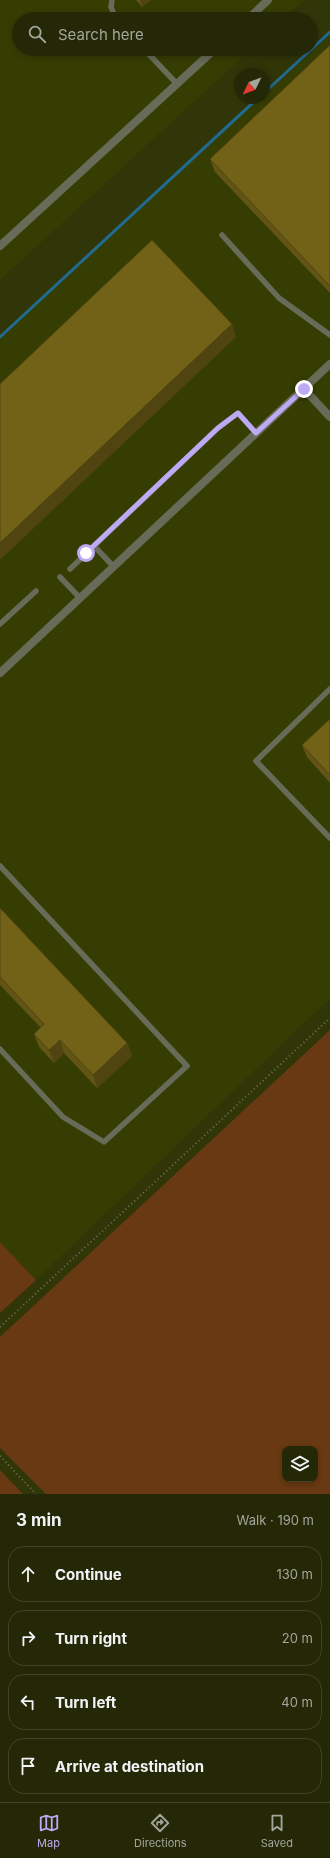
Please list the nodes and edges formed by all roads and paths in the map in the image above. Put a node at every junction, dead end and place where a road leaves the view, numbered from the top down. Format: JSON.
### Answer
{"nodes":[{"id":1,"x":112,"y":0,"type":"edge"},
{"id":2,"x":268,"y":0,"type":"edge"},
{"id":3,"x":113,"y":12,"type":"edge"},
{"id":4,"x":255,"y":12,"type":"edge"},
{"id":5,"x":151,"y":56,"type":"edge"},
{"id":6,"x":207,"y":56,"type":"edge"},
{"id":7,"x":177,"y":84,"type":"junction"},
{"id":8,"x":222,"y":235,"type":"dead end"},
{"id":9,"x":0,"y":246,"type":"edge"},
{"id":10,"x":330,"y":335,"type":"edge"},
{"id":11,"x":330,"y":364,"type":"edge"},
{"id":12,"x":304,"y":389,"type":"junction"},
{"id":13,"x":329,"y":414,"type":"edge"},
{"id":14,"x":256,"y":433,"type":"junction"},
{"id":15,"x":94,"y":546,"type":"junction"},
{"id":16,"x":114,"y":567,"type":"junction"},
{"id":17,"x":70,"y":569,"type":"dead end"},
{"id":18,"x":60,"y":577,"type":"dead end"},
{"id":19,"x":36,"y":591,"type":"dead end"},
{"id":20,"x":80,"y":598,"type":"junction"},
{"id":21,"x":0,"y":624,"type":"edge"},
{"id":22,"x":0,"y":673,"type":"edge"},
{"id":23,"x":330,"y":689,"type":"edge"},
{"id":24,"x":330,"y":838,"type":"edge"},
{"id":25,"x":0,"y":866,"type":"edge"},
{"id":26,"x":330,"y":1018,"type":"edge"},
{"id":27,"x":0,"y":1049,"type":"edge"},
{"id":28,"x":0,"y":1327,"type":"edge"},
{"id":29,"x":0,"y":1456,"type":"edge"},
{"id":30,"x":36,"y":1494,"type":"edge"}],
"edges":[{"from":1,"to":3,"type":"lane"},
{"from":2,"to":4,"type":"street"},
{"from":5,"to":7,"type":"lane"},
{"from":6,"to":7,"type":"street"},
{"from":7,"to":9,"type":"street"},
{"from":8,"to":10,"type":"lane"},
{"from":11,"to":12,"type":"street"},
{"from":12,"to":13,"type":"street"},
{"from":12,"to":14,"type":"street"},
{"from":14,"to":15,"type":"lane"},
{"from":14,"to":16,"type":"street"},
{"from":15,"to":16,"type":"lane"},
{"from":15,"to":17,"type":"lane"},
{"from":16,"to":20,"type":"street"},
{"from":18,"to":20,"type":"lane"},
{"from":19,"to":21,"type":"lane"},
{"from":20,"to":22,"type":"street"},
{"from":23,"to":24,"type":"lane"},
{"from":25,"to":27,"type":"lane"},
{"from":26,"to":28,"type":"path"},
{"from":29,"to":30,"type":"path"}]}
